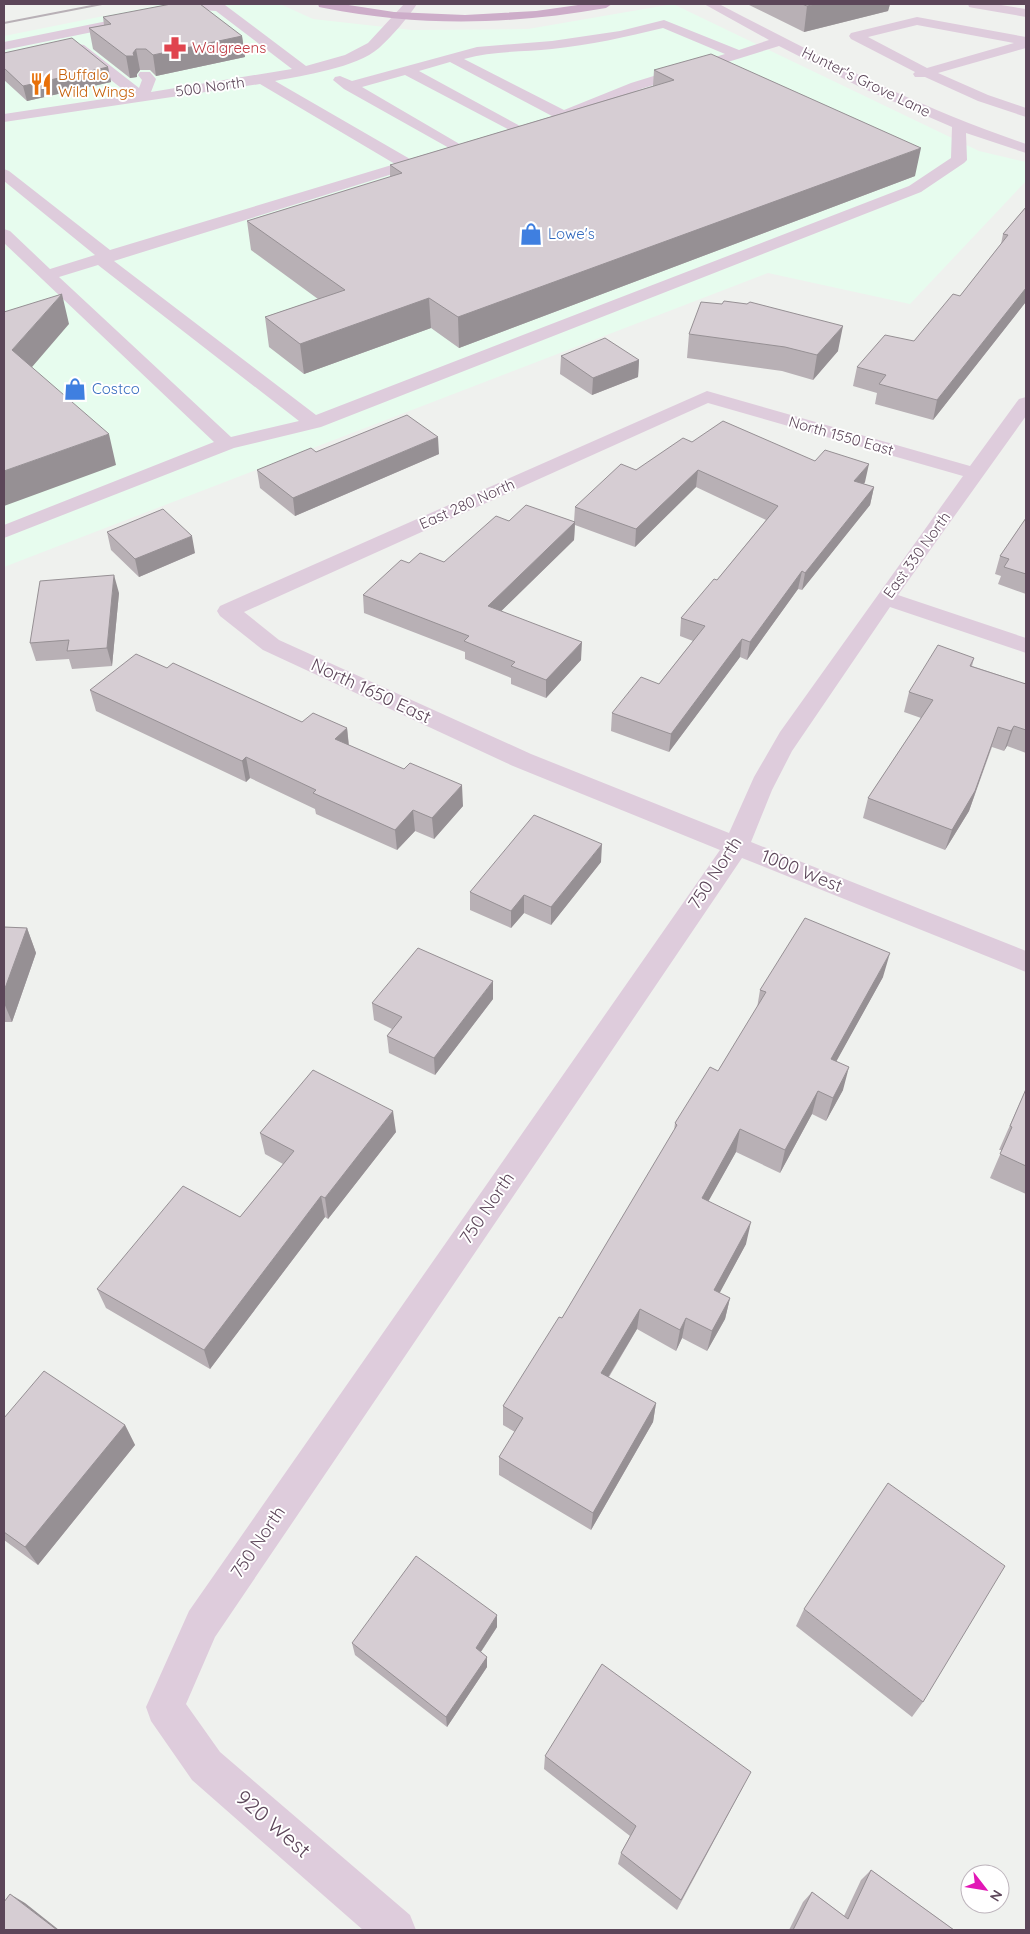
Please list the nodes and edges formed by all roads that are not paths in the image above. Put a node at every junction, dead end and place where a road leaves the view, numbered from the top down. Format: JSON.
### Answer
{"nodes":[{"id":1,"x":324,"y":4,"type":"edge"},
{"id":2,"x":411,"y":4,"type":"edge"},
{"id":3,"x":606,"y":4,"type":"edge"},
{"id":4,"x":710,"y":4,"type":"edge"},
{"id":5,"x":974,"y":4,"type":"edge"},
{"id":6,"x":1026,"y":13,"type":"edge"},
{"id":7,"x":156,"y":15,"type":"edge"},
{"id":8,"x":399,"y":16,"type":"junction"},
{"id":9,"x":138,"y":19,"type":"edge"},
{"id":10,"x":62,"y":34,"type":"junction"},
{"id":11,"x":781,"y":41,"type":"junction"},
{"id":12,"x":1026,"y":42,"type":"edge"},
{"id":13,"x":4,"y":46,"type":"edge"},
{"id":14,"x":77,"y":46,"type":"junction"},
{"id":15,"x":104,"y":51,"type":"edge"},
{"id":16,"x":740,"y":55,"type":"junction"},
{"id":17,"x":452,"y":58,"type":"junction"},
{"id":18,"x":319,"y":68,"type":"junction"},
{"id":19,"x":406,"y":70,"type":"junction"},
{"id":20,"x":302,"y":71,"type":"junction"},
{"id":21,"x":927,"y":72,"type":"junction"},
{"id":22,"x":145,"y":75,"type":"edge"},
{"id":23,"x":909,"y":76,"type":"dead end"},
{"id":24,"x":262,"y":79,"type":"junction"},
{"id":25,"x":891,"y":81,"type":"dead end"},
{"id":26,"x":349,"y":86,"type":"junction"},
{"id":27,"x":872,"y":86,"type":"junction"},
{"id":28,"x":142,"y":96,"type":"junction"},
{"id":29,"x":1026,"y":113,"type":"edge"},
{"id":30,"x":564,"y":116,"type":"junction"},
{"id":31,"x":4,"y":118,"type":"edge"},
{"id":32,"x":959,"y":126,"type":"junction"},
{"id":33,"x":517,"y":130,"type":"junction"},
{"id":34,"x":500,"y":136,"type":"edge"},
{"id":35,"x":475,"y":144,"type":"edge"},
{"id":36,"x":458,"y":149,"type":"junction"},
{"id":37,"x":1026,"y":149,"type":"edge"},
{"id":38,"x":407,"y":164,"type":"junction"},
{"id":39,"x":4,"y":174,"type":"edge"},
{"id":40,"x":7,"y":241,"type":"edge"},
{"id":41,"x":105,"y":258,"type":"junction"},
{"id":42,"x":47,"y":275,"type":"junction"},
{"id":43,"x":707,"y":397,"type":"joint"},
{"id":44,"x":1026,"y":403,"type":"edge"},
{"id":45,"x":314,"y":423,"type":"junction"},
{"id":46,"x":227,"y":444,"type":"junction"},
{"id":47,"x":976,"y":474,"type":"junction"},
{"id":48,"x":4,"y":532,"type":"edge"},
{"id":49,"x":885,"y":598,"type":"junction"},
{"id":50,"x":228,"y":611,"type":"joint"},
{"id":51,"x":1026,"y":646,"type":"edge"},
{"id":52,"x":808,"y":708,"type":"joint"},
{"id":53,"x":522,"y":760,"type":"joint"},
{"id":54,"x":737,"y":845,"type":"junction"},
{"id":55,"x":1026,"y":962,"type":"edge"},
{"id":56,"x":165,"y":1706,"type":"joint"},
{"id":57,"x":394,"y":1930,"type":"edge"}],
"edges":[{"from":1,"to":8,"type":"main road"},
{"from":2,"to":8,"type":"street","name":"500 North"},
{"from":3,"to":8,"type":"main road"},
{"from":4,"to":11,"type":"street","name":"Hunter's Grove Lane"},
{"from":5,"to":6,"type":"street"},
{"from":7,"to":20,"type":"street"},
{"from":8,"to":18,"type":"street","name":"500 North"},
{"from":9,"to":10,"type":"street"},
{"from":10,"to":13,"type":"street"},
{"from":10,"to":14,"type":"street"},
{"from":11,"to":16,"type":"street"},
{"from":11,"to":27,"type":"street","name":"Hunter's Grove Lane"},
{"from":12,"to":21,"type":"street"},
{"from":12,"to":21,"type":"street"},
{"from":14,"to":15,"type":"street"},
{"from":14,"to":28,"type":"street"},
{"from":16,"to":17,"type":"street"},
{"from":16,"to":30,"type":"street"},
{"from":17,"to":19,"type":"street"},
{"from":17,"to":30,"type":"street"},
{"from":18,"to":20,"type":"street","name":"500 North"},
{"from":18,"to":26,"type":"street"},
{"from":19,"to":26,"type":"street"},
{"from":19,"to":33,"type":"street"},
{"from":20,"to":24,"type":"street","name":"500 North"},
{"from":21,"to":23,"type":"street"},
{"from":21,"to":29,"type":"street"},
{"from":22,"to":28,"type":"street"},
{"from":24,"to":28,"type":"street","name":"500 North"},
{"from":24,"to":38,"type":"street"},
{"from":25,"to":27,"type":"street"},
{"from":26,"to":36,"type":"street"},
{"from":27,"to":32,"type":"street","name":"Hunter's Grove Lane"},
{"from":28,"to":31,"type":"street","name":"500 North"},
{"from":30,"to":33,"type":"street"},
{"from":32,"to":37,"type":"street","name":"Hunter's Grove Lane"},
{"from":32,"to":45,"type":"street"},
{"from":33,"to":34,"type":"street"},
{"from":35,"to":36,"type":"street"},
{"from":36,"to":38,"type":"street"},
{"from":38,"to":41,"type":"street"},
{"from":39,"to":41,"type":"street"},
{"from":40,"to":42,"type":"street"},
{"from":41,"to":42,"type":"street"},
{"from":41,"to":45,"type":"street"},
{"from":42,"to":46,"type":"street"},
{"from":43,"to":47,"type":"street","name":"North 1550 East"},
{"from":43,"to":50,"type":"street","name":"East 280 North"},
{"from":44,"to":47,"type":"street","name":"East 330 North"},
{"from":45,"to":46,"type":"street"},
{"from":46,"to":48,"type":"street"},
{"from":47,"to":49,"type":"street","name":"East 330 North"},
{"from":49,"to":51,"type":"street"},
{"from":49,"to":52,"type":"street","name":"East 330 North"},
{"from":50,"to":53,"type":"street","name":"North 1650 East"},
{"from":52,"to":54,"type":"street","name":"750 North"},
{"from":53,"to":54,"type":"street","name":"1000 West"},
{"from":54,"to":55,"type":"street","name":"1000 West"},
{"from":54,"to":56,"type":"street","name":"750 North"},
{"from":56,"to":57,"type":"street","name":"920 West"}]}
